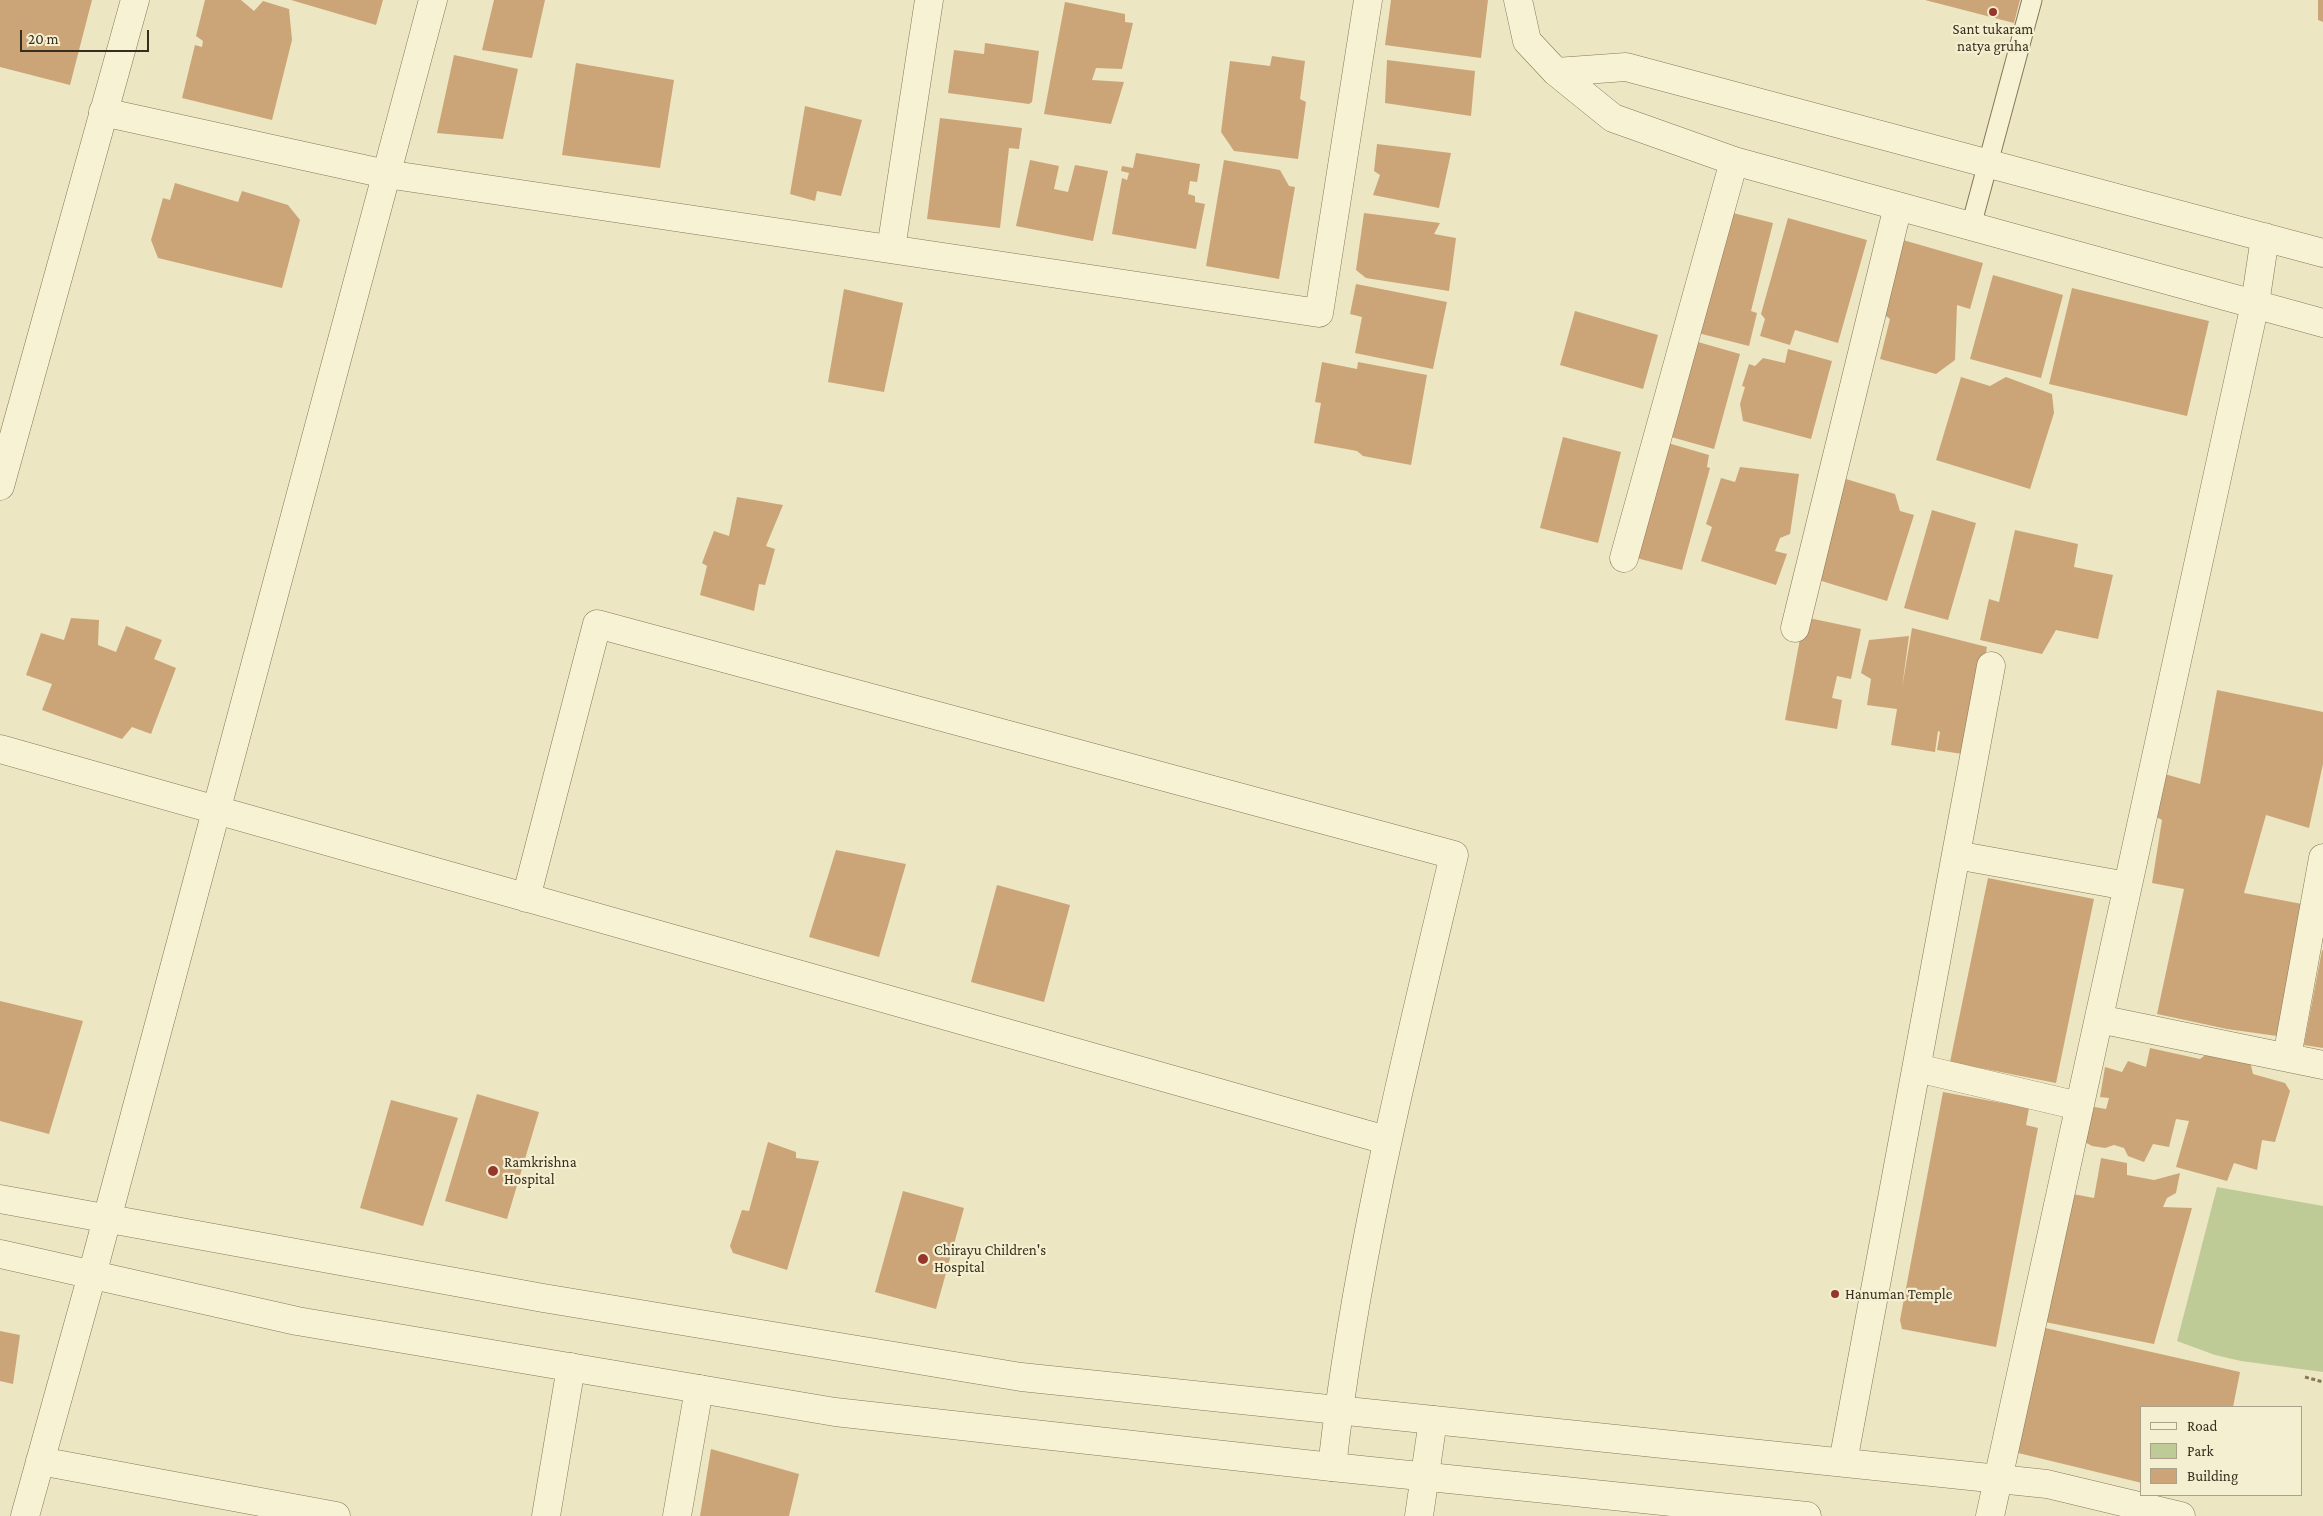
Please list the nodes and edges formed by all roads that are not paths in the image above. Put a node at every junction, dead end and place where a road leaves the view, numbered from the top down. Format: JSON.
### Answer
{"nodes":[{"id":1,"x":135,"y":0,"type":"edge"},
{"id":2,"x":433,"y":0,"type":"edge"},
{"id":3,"x":929,"y":0,"type":"edge"},
{"id":4,"x":1368,"y":0,"type":"edge"},
{"id":5,"x":1518,"y":0,"type":"edge"},
{"id":6,"x":2032,"y":0,"type":"edge"},
{"id":7,"x":1556,"y":72,"type":"junction"},
{"id":8,"x":104,"y":112,"type":"junction"},
{"id":9,"x":1734,"y":161,"type":"junction"},
{"id":10,"x":1990,"y":164,"type":"junction"},
{"id":11,"x":386,"y":174,"type":"junction"},
{"id":12,"x":1898,"y":206,"type":"junction"},
{"id":13,"x":1971,"y":226,"type":"junction"},
{"id":14,"x":2265,"y":237,"type":"junction"},
{"id":15,"x":890,"y":249,"type":"junction"},
{"id":16,"x":2323,"y":253,"type":"edge"},
{"id":17,"x":2254,"y":304,"type":"junction"},
{"id":18,"x":2323,"y":322,"type":"edge"},
{"id":19,"x":4,"y":452,"type":"edge"},
{"id":20,"x":0,"y":486,"type":"edge"},
{"id":21,"x":1624,"y":558,"type":"dead end"},
{"id":22,"x":1796,"y":628,"type":"dead end"},
{"id":23,"x":1991,"y":666,"type":"dead end"},
{"id":24,"x":0,"y":749,"type":"edge"},
{"id":25,"x":216,"y":811,"type":"junction"},
{"id":26,"x":1956,"y":855,"type":"junction"},
{"id":27,"x":2323,"y":858,"type":"edge"},
{"id":28,"x":2127,"y":886,"type":"junction"},
{"id":29,"x":526,"y":898,"type":"junction"},
{"id":30,"x":2099,"y":1019,"type":"junction"},
{"id":31,"x":2287,"y":1057,"type":"junction"},
{"id":32,"x":2323,"y":1065,"type":"edge"},
{"id":33,"x":1916,"y":1068,"type":"junction"},
{"id":34,"x":2079,"y":1106,"type":"junction"},
{"id":35,"x":1386,"y":1140,"type":"junction"},
{"id":36,"x":0,"y":1199,"type":"edge"},
{"id":37,"x":107,"y":1218,"type":"junction"},
{"id":38,"x":0,"y":1254,"type":"edge"},
{"id":39,"x":92,"y":1275,"type":"junction"},
{"id":40,"x":571,"y":1367,"type":"junction"},
{"id":41,"x":699,"y":1389,"type":"junction"},
{"id":42,"x":1338,"y":1410,"type":"junction"},
{"id":43,"x":1433,"y":1420,"type":"junction"},
{"id":44,"x":40,"y":1461,"type":"junction"},
{"id":45,"x":1843,"y":1462,"type":"junction"},
{"id":46,"x":1332,"y":1467,"type":"junction"},
{"id":47,"x":1424,"y":1477,"type":"junction"},
{"id":48,"x":1998,"y":1478,"type":"junction"},
{"id":49,"x":25,"y":1516,"type":"edge"},
{"id":50,"x":336,"y":1516,"type":"edge"},
{"id":51,"x":546,"y":1516,"type":"edge"},
{"id":52,"x":677,"y":1516,"type":"edge"},
{"id":53,"x":1419,"y":1516,"type":"edge"},
{"id":54,"x":1807,"y":1516,"type":"edge"},
{"id":55,"x":1990,"y":1516,"type":"edge"},
{"id":56,"x":2181,"y":1516,"type":"edge"}],
"edges":[{"from":1,"to":8,"type":"street"},
{"from":2,"to":11,"type":"street"},
{"from":3,"to":15,"type":"street"},
{"from":4,"to":15,"type":"street"},
{"from":5,"to":7,"type":"street"},
{"from":6,"to":10,"type":"lane"},
{"from":7,"to":9,"type":"street"},
{"from":7,"to":10,"type":"street"},
{"from":8,"to":11,"type":"street"},
{"from":8,"to":19,"type":"street"},
{"from":9,"to":12,"type":"street"},
{"from":9,"to":21,"type":"street"},
{"from":10,"to":13,"type":"lane"},
{"from":10,"to":14,"type":"street"},
{"from":11,"to":15,"type":"street"},
{"from":11,"to":25,"type":"street"},
{"from":12,"to":13,"type":"street"},
{"from":12,"to":22,"type":"street"},
{"from":13,"to":17,"type":"street"},
{"from":14,"to":16,"type":"street"},
{"from":14,"to":17,"type":"street"},
{"from":17,"to":18,"type":"street"},
{"from":17,"to":28,"type":"street"},
{"from":19,"to":20,"type":"street"},
{"from":23,"to":26,"type":"street"},
{"from":24,"to":25,"type":"street"},
{"from":25,"to":29,"type":"street"},
{"from":25,"to":37,"type":"street"},
{"from":26,"to":28,"type":"street"},
{"from":26,"to":33,"type":"street"},
{"from":27,"to":31,"type":"street"},
{"from":28,"to":30,"type":"street"},
{"from":29,"to":35,"type":"street"},
{"from":29,"to":35,"type":"street"},
{"from":30,"to":31,"type":"street"},
{"from":30,"to":34,"type":"street"},
{"from":31,"to":32,"type":"street"},
{"from":33,"to":34,"type":"street"},
{"from":33,"to":45,"type":"street"},
{"from":34,"to":48,"type":"street"},
{"from":35,"to":42,"type":"street"},
{"from":36,"to":37,"type":"street"},
{"from":37,"to":39,"type":"street"},
{"from":37,"to":42,"type":"street"},
{"from":38,"to":39,"type":"street"},
{"from":39,"to":40,"type":"street"},
{"from":39,"to":44,"type":"street"},
{"from":40,"to":41,"type":"street"},
{"from":40,"to":51,"type":"street"},
{"from":41,"to":46,"type":"street"},
{"from":41,"to":52,"type":"street"},
{"from":42,"to":43,"type":"street"},
{"from":42,"to":46,"type":"street"},
{"from":43,"to":45,"type":"street"},
{"from":43,"to":47,"type":"street"},
{"from":44,"to":49,"type":"street"},
{"from":44,"to":50,"type":"street"},
{"from":45,"to":48,"type":"street"},
{"from":46,"to":47,"type":"street"},
{"from":47,"to":53,"type":"street"},
{"from":47,"to":54,"type":"street"},
{"from":48,"to":55,"type":"street"},
{"from":48,"to":56,"type":"street"}]}
